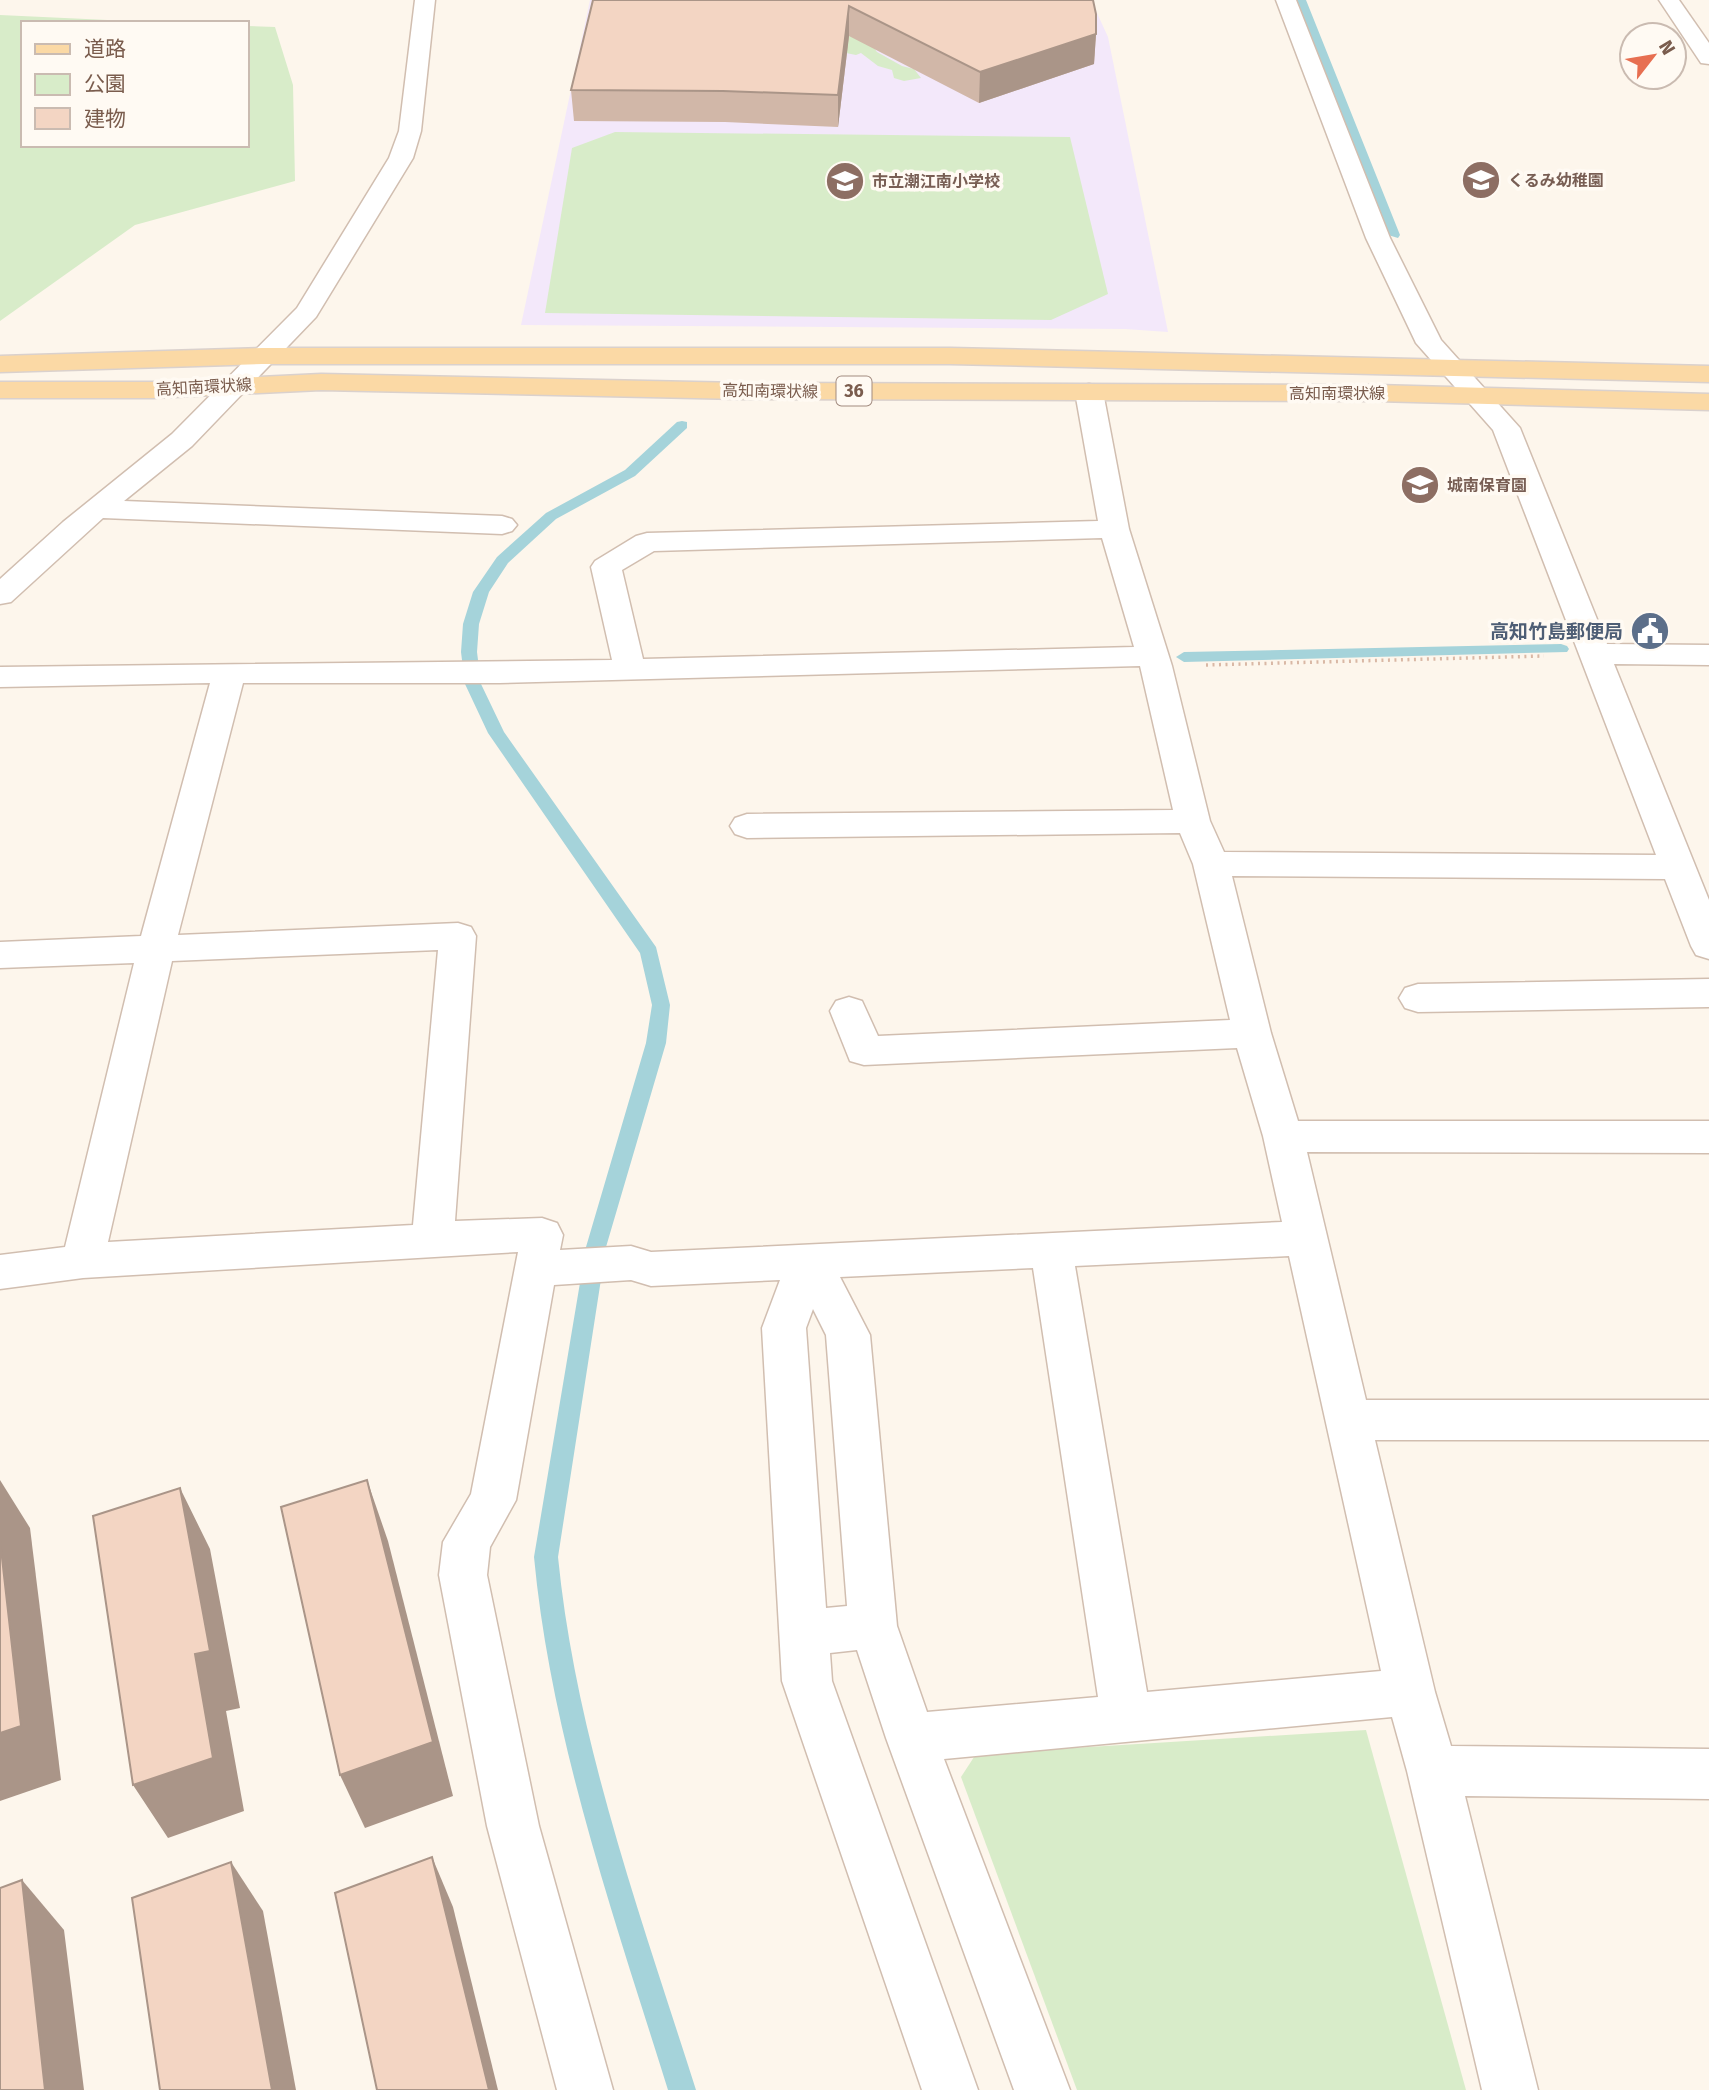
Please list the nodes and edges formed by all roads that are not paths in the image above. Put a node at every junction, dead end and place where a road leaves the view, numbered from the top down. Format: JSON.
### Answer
{"nodes":[{"id":1,"x":425,"y":0,"type":"edge"},
{"id":2,"x":1286,"y":0,"type":"edge"},
{"id":3,"x":1669,"y":0,"type":"edge"},
{"id":4,"x":1709,"y":58,"type":"edge"},
{"id":5,"x":262,"y":356,"type":"junction"},
{"id":6,"x":0,"y":364,"type":"edge"},
{"id":7,"x":1450,"y":366,"type":"junction"},
{"id":8,"x":1709,"y":374,"type":"edge"},
{"id":9,"x":238,"y":385,"type":"junction"},
{"id":10,"x":0,"y":390,"type":"edge"},
{"id":11,"x":1089,"y":391,"type":"junction"},
{"id":12,"x":1476,"y":395,"type":"junction"},
{"id":13,"x":1709,"y":402,"type":"edge"},
{"id":14,"x":96,"y":509,"type":"junction"},
{"id":15,"x":502,"y":525,"type":"dead end"},
{"id":16,"x":1114,"y":529,"type":"junction"},
{"id":17,"x":0,"y":595,"type":"edge"},
{"id":18,"x":1593,"y":654,"type":"junction"},
{"id":19,"x":1709,"y":655,"type":"edge"},
{"id":20,"x":1154,"y":661,"type":"junction"},
{"id":21,"x":630,"y":670,"type":"junction"},
{"id":22,"x":229,"y":673,"type":"junction"},
{"id":23,"x":0,"y":677,"type":"edge"},
{"id":24,"x":1193,"y":821,"type":"junction"},
{"id":25,"x":747,"y":826,"type":"dead end"},
{"id":26,"x":1211,"y":864,"type":"junction"},
{"id":27,"x":1677,"y":867,"type":"junction"},
{"id":28,"x":1709,"y":946,"type":"edge"},
{"id":29,"x":156,"y":949,"type":"junction"},
{"id":30,"x":0,"y":955,"type":"edge"},
{"id":31,"x":1709,"y":993,"type":"edge"},
{"id":32,"x":1418,"y":998,"type":"dead end"},
{"id":33,"x":849,"y":1010,"type":"dead end"},
{"id":34,"x":1252,"y":1033,"type":"junction"},
{"id":35,"x":1283,"y":1136,"type":"junction"},
{"id":36,"x":1709,"y":1137,"type":"edge"},
{"id":37,"x":1306,"y":1238,"type":"junction"},
{"id":38,"x":433,"y":1240,"type":"junction"},
{"id":39,"x":1051,"y":1250,"type":"junction"},
{"id":40,"x":83,"y":1261,"type":"junction"},
{"id":41,"x":809,"y":1261,"type":"junction"},
{"id":42,"x":549,"y":1268,"type":"junction"},
{"id":43,"x":0,"y":1272,"type":"edge"},
{"id":44,"x":1348,"y":1420,"type":"junction"},
{"id":45,"x":1709,"y":1420,"type":"edge"},
{"id":46,"x":873,"y":1626,"type":"junction"},
{"id":47,"x":802,"y":1633,"type":"junction"},
{"id":48,"x":1410,"y":1692,"type":"junction"},
{"id":49,"x":1126,"y":1718,"type":"junction"},
{"id":50,"x":911,"y":1738,"type":"junction"},
{"id":51,"x":1433,"y":1771,"type":"junction"},
{"id":52,"x":1709,"y":1774,"type":"edge"},
{"id":53,"x":585,"y":2090,"type":"edge"},
{"id":54,"x":950,"y":2090,"type":"edge"},
{"id":55,"x":1042,"y":2090,"type":"edge"},
{"id":56,"x":1510,"y":2090,"type":"edge"}],
"edges":[{"from":1,"to":5,"type":"street"},
{"from":2,"to":7,"type":"street"},
{"from":3,"to":4,"type":"street"},
{"from":5,"to":6,"type":"main road","name":"高知南環状線","number":"36"},
{"from":5,"to":7,"type":"main road","name":"高知南環状線","number":"36"},
{"from":5,"to":9,"type":"street"},
{"from":7,"to":8,"type":"main road","name":"高知南環状線","number":"36"},
{"from":7,"to":12,"type":"street"},
{"from":9,"to":10,"type":"main road","name":"高知南環状線","number":"36"},
{"from":9,"to":11,"type":"main road","name":"高知南環状線","number":"36"},
{"from":9,"to":14,"type":"street"},
{"from":11,"to":12,"type":"main road","name":"高知南環状線","number":"36"},
{"from":11,"to":16,"type":"street"},
{"from":12,"to":13,"type":"main road","name":"高知南環状線","number":"36"},
{"from":12,"to":18,"type":"street"},
{"from":14,"to":15,"type":"street"},
{"from":14,"to":17,"type":"street"},
{"from":16,"to":20,"type":"street"},
{"from":16,"to":21,"type":"street"},
{"from":18,"to":19,"type":"street"},
{"from":18,"to":27,"type":"street"},
{"from":20,"to":21,"type":"street"},
{"from":20,"to":24,"type":"street"},
{"from":21,"to":22,"type":"street"},
{"from":22,"to":23,"type":"street"},
{"from":22,"to":29,"type":"street"},
{"from":24,"to":25,"type":"street"},
{"from":24,"to":26,"type":"street"},
{"from":26,"to":27,"type":"street"},
{"from":26,"to":34,"type":"street"},
{"from":27,"to":28,"type":"street"},
{"from":29,"to":30,"type":"street"},
{"from":29,"to":38,"type":"street"},
{"from":29,"to":40,"type":"street"},
{"from":31,"to":32,"type":"street"},
{"from":33,"to":34,"type":"street"},
{"from":34,"to":35,"type":"street"},
{"from":35,"to":36,"type":"street"},
{"from":35,"to":37,"type":"street"},
{"from":37,"to":39,"type":"street"},
{"from":37,"to":44,"type":"street"},
{"from":38,"to":40,"type":"street"},
{"from":38,"to":42,"type":"street"},
{"from":39,"to":41,"type":"street"},
{"from":39,"to":49,"type":"street"},
{"from":40,"to":43,"type":"street"},
{"from":41,"to":42,"type":"street"},
{"from":41,"to":46,"type":"street"},
{"from":41,"to":47,"type":"street"},
{"from":42,"to":53,"type":"street"},
{"from":44,"to":45,"type":"street"},
{"from":44,"to":48,"type":"street"},
{"from":46,"to":47,"type":"street"},
{"from":46,"to":50,"type":"street"},
{"from":47,"to":54,"type":"street"},
{"from":48,"to":49,"type":"street"},
{"from":48,"to":51,"type":"street"},
{"from":49,"to":50,"type":"street"},
{"from":50,"to":55,"type":"street"},
{"from":51,"to":52,"type":"street"},
{"from":51,"to":56,"type":"street"}]}
